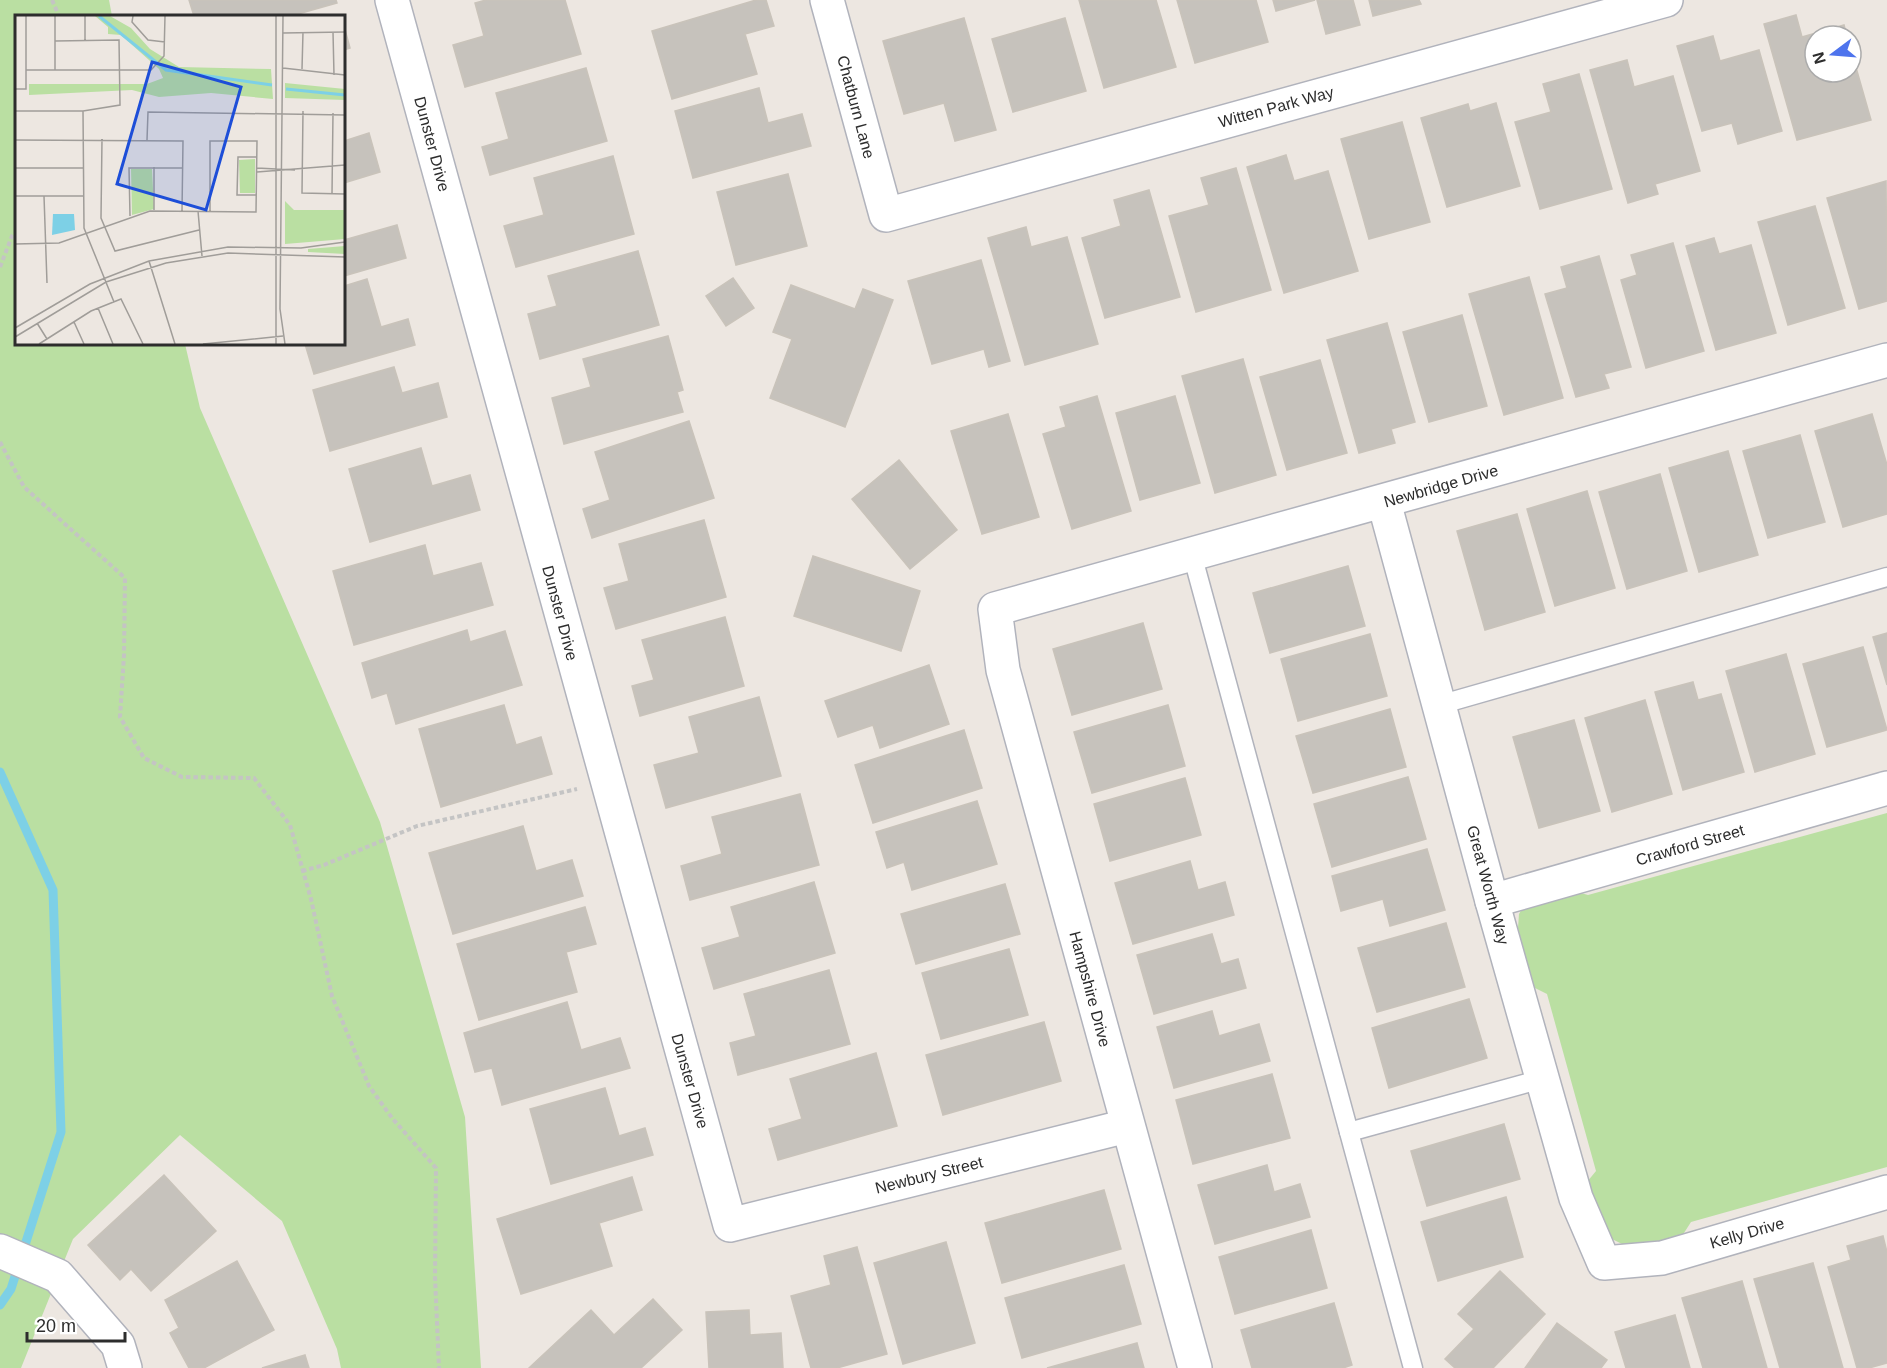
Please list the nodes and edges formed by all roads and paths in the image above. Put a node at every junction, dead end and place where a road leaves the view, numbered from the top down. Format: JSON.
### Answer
{"nodes":[{"id":1,"x":52,"y":0,"type":"edge"},
{"id":2,"x":392,"y":0,"type":"edge"},
{"id":3,"x":827,"y":0,"type":"edge"},
{"id":4,"x":1666,"y":0,"type":"edge"},
{"id":5,"x":59,"y":15,"type":"edge"},
{"id":6,"x":886,"y":215,"type":"joint"},
{"id":7,"x":15,"y":232,"type":"edge"},
{"id":8,"x":0,"y":267,"type":"edge"},
{"id":9,"x":1887,"y":360,"type":"edge"},
{"id":10,"x":0,"y":442,"type":"edge"},
{"id":11,"x":1384,"y":502,"type":"junction"},
{"id":12,"x":1192,"y":554,"type":"junction"},
{"id":13,"x":1887,"y":577,"type":"edge"},
{"id":14,"x":994,"y":609,"type":"joint"},
{"id":15,"x":1439,"y":705,"type":"junction"},
{"id":16,"x":607,"y":782,"type":"junction"},
{"id":17,"x":1887,"y":788,"type":"edge"},
{"id":18,"x":303,"y":871,"type":"junction"},
{"id":19,"x":1492,"y":901,"type":"junction"},
{"id":20,"x":1542,"y":1079,"type":"junction"},
{"id":21,"x":1127,"y":1126,"type":"junction"},
{"id":22,"x":1349,"y":1132,"type":"junction"},
{"id":23,"x":1887,"y":1192,"type":"edge"},
{"id":24,"x":730,"y":1225,"type":"joint"},
{"id":25,"x":0,"y":1251,"type":"edge"},
{"id":26,"x":1604,"y":1263,"type":"joint"},
{"id":27,"x":125,"y":1368,"type":"edge"},
{"id":28,"x":439,"y":1368,"type":"edge"},
{"id":29,"x":1195,"y":1368,"type":"edge"},
{"id":30,"x":1413,"y":1368,"type":"edge"}],
"edges":[{"from":1,"to":5,"type":"path"},
{"from":2,"to":16,"type":"street","name":"Dunster Drive"},
{"from":3,"to":6,"type":"street","name":"Chatburn Lane"},
{"from":4,"to":6,"type":"street","name":"Witten Park Way"},
{"from":7,"to":8,"type":"path"},
{"from":9,"to":11,"type":"street","name":"Newbridge Drive"},
{"from":10,"to":18,"type":"path"},
{"from":11,"to":12,"type":"street","name":"Newbridge Drive"},
{"from":11,"to":15,"type":"street","name":"Great Worth Way"},
{"from":12,"to":14,"type":"street","name":"Newbridge Drive"},
{"from":12,"to":22,"type":"lane"},
{"from":13,"to":15,"type":"lane"},
{"from":14,"to":21,"type":"street","name":"Hampshire Drive"},
{"from":15,"to":19,"type":"street","name":"Great Worth Way"},
{"from":16,"to":18,"type":"path"},
{"from":16,"to":24,"type":"street","name":"Dunster Drive"},
{"from":17,"to":19,"type":"street","name":"Crawford Street"},
{"from":18,"to":28,"type":"path"},
{"from":19,"to":20,"type":"street","name":"Great Worth Way"},
{"from":20,"to":22,"type":"lane"},
{"from":20,"to":26,"type":"street","name":"Great Worth Way"},
{"from":21,"to":24,"type":"street","name":"Newbury Street"},
{"from":21,"to":29,"type":"street","name":"Hampshire Drive"},
{"from":22,"to":30,"type":"lane"},
{"from":23,"to":26,"type":"street","name":"Kelly Drive"},
{"from":25,"to":27,"type":"street"}]}
